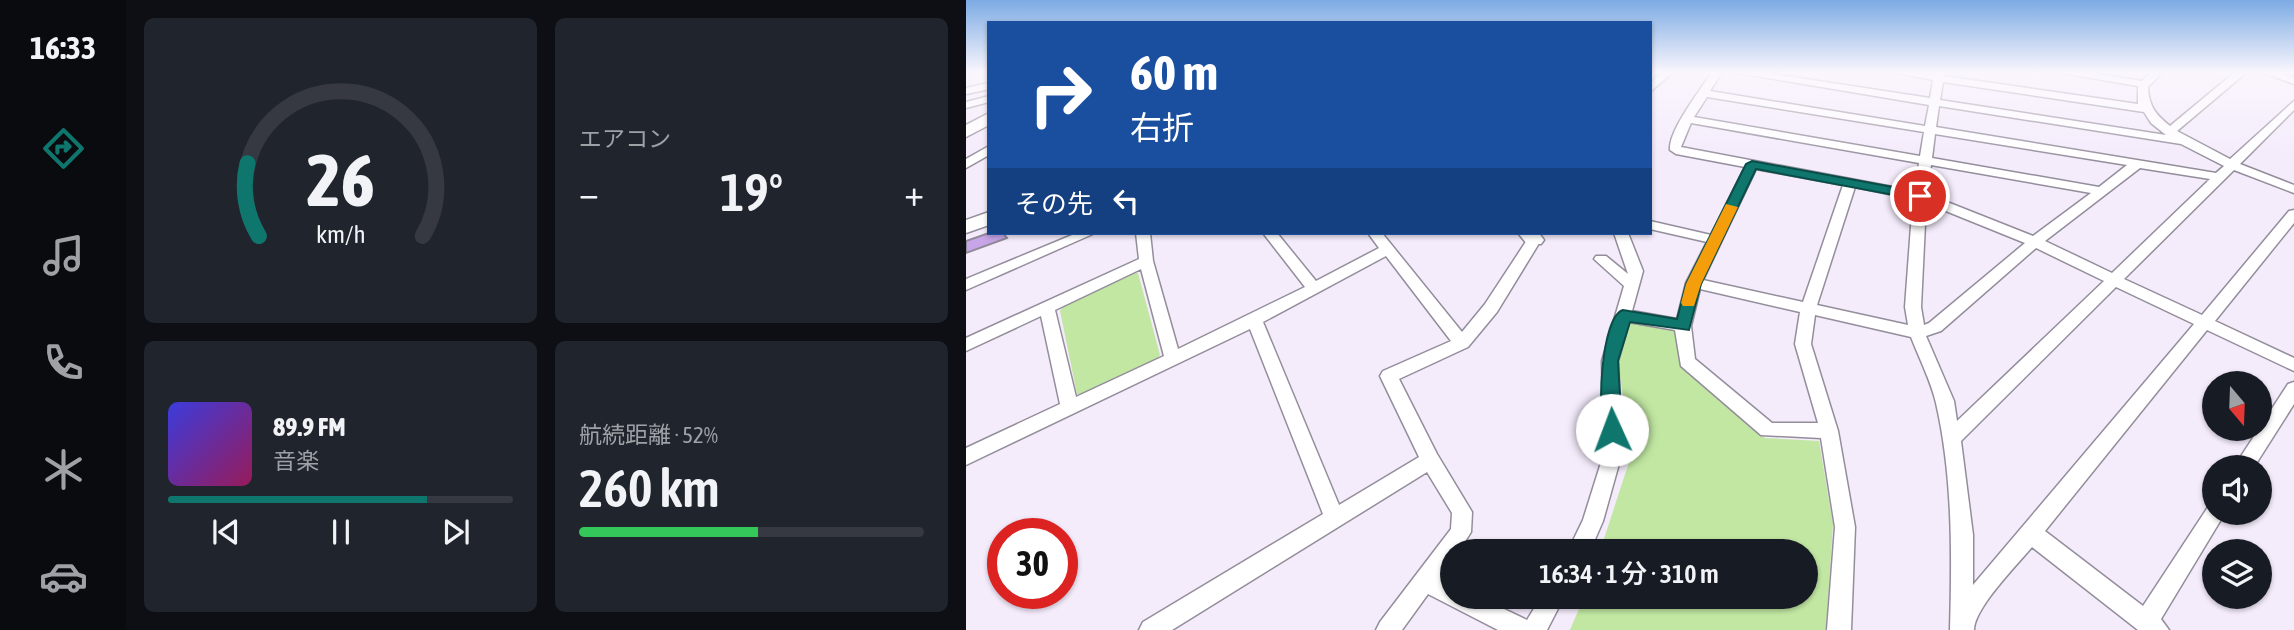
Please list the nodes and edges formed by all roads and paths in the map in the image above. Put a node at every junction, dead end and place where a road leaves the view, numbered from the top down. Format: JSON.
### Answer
{"nodes":[{"id":1,"x":1698,"y":101,"type":"edge"},
{"id":2,"x":1755,"y":101,"type":"edge"},
{"id":3,"x":1925,"y":101,"type":"edge"},
{"id":4,"x":2099,"y":101,"type":"edge"},
{"id":5,"x":2144,"y":101,"type":"edge"},
{"id":6,"x":2206,"y":101,"type":"edge"},
{"id":7,"x":1935,"y":103,"type":"junction"},
{"id":8,"x":2294,"y":104,"type":"edge"},
{"id":9,"x":2147,"y":109,"type":"junction"},
{"id":10,"x":987,"y":119,"type":"edge"},
{"id":11,"x":1687,"y":119,"type":"junction"},
{"id":12,"x":1931,"y":130,"type":"junction"},
{"id":13,"x":966,"y":132,"type":"edge"},
{"id":14,"x":2169,"y":132,"type":"junction"},
{"id":15,"x":2184,"y":141,"type":"junction"},
{"id":16,"x":987,"y":151,"type":"edge"},
{"id":17,"x":987,"y":161,"type":"edge"},
{"id":18,"x":1926,"y":161,"type":"junction"},
{"id":19,"x":966,"y":164,"type":"edge"},
{"id":20,"x":1752,"y":164,"type":"junction"},
{"id":21,"x":2137,"y":164,"type":"junction"},
{"id":22,"x":2233,"y":165,"type":"junction"},
{"id":23,"x":2221,"y":177,"type":"junction"},
{"id":24,"x":1850,"y":183,"type":"junction"},
{"id":25,"x":2294,"y":188,"type":"edge"},
{"id":26,"x":2101,"y":191,"type":"junction"},
{"id":27,"x":1920,"y":196,"type":"junction"},
{"id":28,"x":987,"y":209,"type":"edge"},
{"id":29,"x":2294,"y":214,"type":"edge"},
{"id":30,"x":966,"y":216,"type":"edge"},
{"id":31,"x":987,"y":219,"type":"edge"},
{"id":32,"x":1652,"y":225,"type":"edge"},
{"id":33,"x":966,"y":227,"type":"edge"},
{"id":34,"x":1083,"y":235,"type":"edge"},
{"id":35,"x":1148,"y":235,"type":"edge"},
{"id":36,"x":1272,"y":235,"type":"edge"},
{"id":37,"x":1377,"y":235,"type":"edge"},
{"id":38,"x":1622,"y":235,"type":"edge"},
{"id":39,"x":1531,"y":236,"type":"edge"},
{"id":40,"x":1715,"y":240,"type":"junction"},
{"id":41,"x":2035,"y":242,"type":"junction"},
{"id":42,"x":1388,"y":249,"type":"junction"},
{"id":43,"x":1601,"y":259,"type":"dead end"},
{"id":44,"x":1146,"y":261,"type":"junction"},
{"id":45,"x":2114,"y":280,"type":"junction"},
{"id":46,"x":1694,"y":284,"type":"junction"},
{"id":47,"x":966,"y":285,"type":"edge"},
{"id":48,"x":1632,"y":285,"type":"junction"},
{"id":49,"x":1314,"y":288,"type":"junction"},
{"id":50,"x":1047,"y":307,"type":"junction"},
{"id":51,"x":1808,"y":309,"type":"junction"},
{"id":52,"x":1623,"y":315,"type":"junction"},
{"id":53,"x":1254,"y":320,"type":"junction"},
{"id":54,"x":2204,"y":322,"type":"junction"},
{"id":55,"x":1683,"y":326,"type":"junction"},
{"id":56,"x":1917,"y":333,"type":"junction"},
{"id":57,"x":1462,"y":343,"type":"junction"},
{"id":58,"x":966,"y":345,"type":"edge"},
{"id":59,"x":1173,"y":359,"type":"junction"},
{"id":60,"x":2294,"y":365,"type":"edge"},
{"id":61,"x":2294,"y":388,"type":"edge"},
{"id":62,"x":1070,"y":408,"type":"junction"},
{"id":63,"x":1829,"y":431,"type":"junction"},
{"id":64,"x":1951,"y":439,"type":"junction"},
{"id":65,"x":2252,"y":455,"type":"edge"},
{"id":66,"x":966,"y":457,"type":"edge"},
{"id":67,"x":1430,"y":460,"type":"junction"},
{"id":68,"x":1334,"y":517,"type":"junction"},
{"id":69,"x":2208,"y":525,"type":"edge"},
{"id":70,"x":2032,"y":534,"type":"junction"},
{"id":71,"x":1585,"y":539,"type":"edge"},
{"id":72,"x":1425,"y":581,"type":"junction"},
{"id":73,"x":1440,"y":589,"type":"edge"},
{"id":74,"x":1480,"y":609,"type":"edge"},
{"id":75,"x":1546,"y":609,"type":"edge"},
{"id":76,"x":2151,"y":626,"type":"edge"},
{"id":77,"x":1964,"y":627,"type":"edge"},
{"id":78,"x":1151,"y":630,"type":"edge"},
{"id":79,"x":1388,"y":630,"type":"edge"},
{"id":80,"x":1522,"y":630,"type":"edge"},
{"id":81,"x":1534,"y":630,"type":"edge"},
{"id":82,"x":1839,"y":630,"type":"edge"}],
"edges":[{"from":1,"to":11,"type":"street"},
{"from":2,"to":12,"type":"street"},
{"from":3,"to":7,"type":"street"},
{"from":4,"to":9,"type":"street"},
{"from":5,"to":9,"type":"street"},
{"from":6,"to":14,"type":"street"},
{"from":7,"to":12,"type":"street"},
{"from":7,"to":15,"type":"street"},
{"from":8,"to":22,"type":"street"},
{"from":9,"to":14,"type":"street"},
{"from":10,"to":13,"type":"main road"},
{"from":11,"to":18,"type":"street"},
{"from":11,"to":20,"type":"street"},
{"from":12,"to":18,"type":"street"},
{"from":12,"to":21,"type":"street"},
{"from":14,"to":15,"type":"street"},
{"from":15,"to":22,"type":"street"},
{"from":16,"to":19,"type":"street"},
{"from":17,"to":19,"type":"street"},
{"from":18,"to":26,"type":"street"},
{"from":18,"to":27,"type":"street"},
{"from":20,"to":24,"type":"street"},
{"from":20,"to":40,"type":"street"},
{"from":21,"to":23,"type":"street"},
{"from":21,"to":26,"type":"street"},
{"from":22,"to":23,"type":"street"},
{"from":22,"to":25,"type":"street"},
{"from":23,"to":45,"type":"street"},
{"from":24,"to":27,"type":"street"},
{"from":24,"to":51,"type":"street"},
{"from":26,"to":41,"type":"street"},
{"from":27,"to":41,"type":"street"},
{"from":27,"to":56,"type":"street"},
{"from":28,"to":30,"type":"street"},
{"from":29,"to":54,"type":"street"},
{"from":31,"to":33,"type":"street"},
{"from":32,"to":40,"type":"street"},
{"from":34,"to":47,"type":"street"},
{"from":35,"to":44,"type":"street"},
{"from":36,"to":49,"type":"street"},
{"from":37,"to":42,"type":"street"},
{"from":38,"to":48,"type":"street"},
{"from":39,"to":57,"type":"street"},
{"from":40,"to":46,"type":"street"},
{"from":41,"to":45,"type":"street"},
{"from":41,"to":56,"type":"street"},
{"from":42,"to":49,"type":"street"},
{"from":42,"to":57,"type":"street"},
{"from":43,"to":48,"type":"street"},
{"from":44,"to":50,"type":"street"},
{"from":44,"to":59,"type":"street"},
{"from":45,"to":54,"type":"street"},
{"from":45,"to":64,"type":"street"},
{"from":46,"to":51,"type":"street"},
{"from":46,"to":55,"type":"street"},
{"from":48,"to":52,"type":"street"},
{"from":49,"to":53,"type":"street"},
{"from":50,"to":58,"type":"street"},
{"from":50,"to":62,"type":"street"},
{"from":51,"to":56,"type":"street"},
{"from":51,"to":63,"type":"street"},
{"from":52,"to":55,"type":"street"},
{"from":52,"to":71,"type":"street"},
{"from":53,"to":59,"type":"street"},
{"from":53,"to":68,"type":"street"},
{"from":54,"to":60,"type":"street"},
{"from":54,"to":70,"type":"street"},
{"from":55,"to":63,"type":"street"},
{"from":56,"to":64,"type":"street"},
{"from":57,"to":67,"type":"street"},
{"from":59,"to":62,"type":"street"},
{"from":61,"to":65,"type":"street"},
{"from":62,"to":66,"type":"street"},
{"from":63,"to":82,"type":"street"},
{"from":64,"to":77,"type":"street"},
{"from":67,"to":68,"type":"street"},
{"from":67,"to":72,"type":"street"},
{"from":68,"to":78,"type":"street"},
{"from":69,"to":76,"type":"street"},
{"from":70,"to":76,"type":"street"},
{"from":70,"to":77,"type":"street"},
{"from":72,"to":73,"type":"street"},
{"from":72,"to":79,"type":"street"},
{"from":74,"to":80,"type":"street"},
{"from":75,"to":81,"type":"street"}]}
